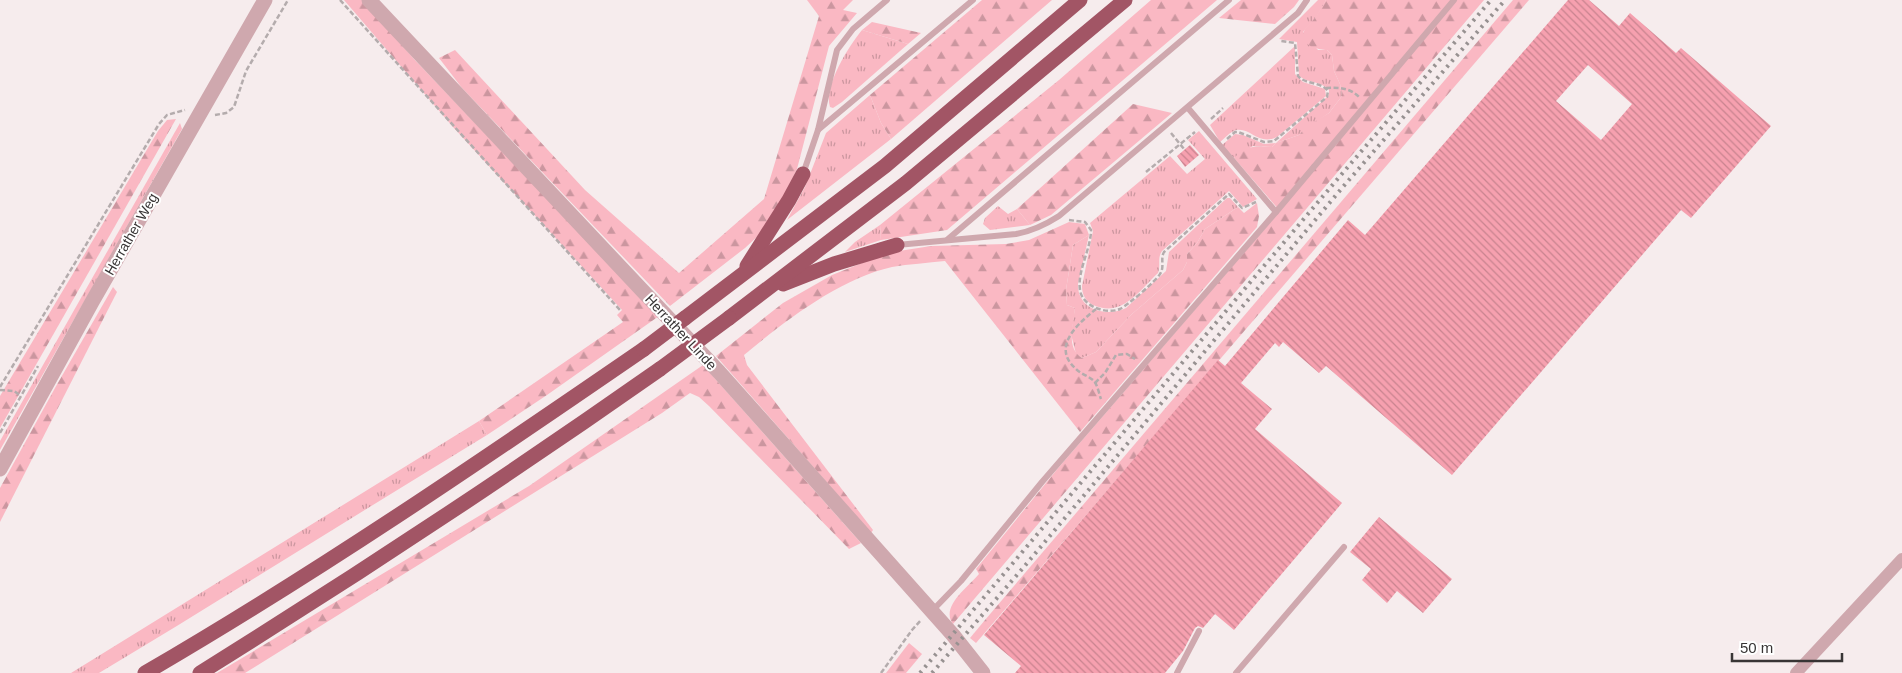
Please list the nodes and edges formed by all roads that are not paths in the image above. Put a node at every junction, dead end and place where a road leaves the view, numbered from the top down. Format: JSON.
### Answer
{"nodes":[{"id":1,"x":265,"y":0,"type":"edge"},
{"id":2,"x":369,"y":0,"type":"edge"},
{"id":3,"x":887,"y":0,"type":"edge"},
{"id":4,"x":973,"y":0,"type":"edge"},
{"id":5,"x":1080,"y":0,"type":"edge"},
{"id":6,"x":1125,"y":0,"type":"edge"},
{"id":7,"x":1229,"y":0,"type":"edge"},
{"id":8,"x":1307,"y":0,"type":"edge"},
{"id":9,"x":1454,"y":0,"type":"edge"},
{"id":10,"x":1188,"y":108,"type":"junction"},
{"id":11,"x":818,"y":130,"type":"junction"},
{"id":12,"x":803,"y":174,"type":"joint"},
{"id":13,"x":1276,"y":212,"type":"junction"},
{"id":14,"x":947,"y":240,"type":"junction"},
{"id":15,"x":897,"y":245,"type":"joint"},
{"id":16,"x":740,"y":276,"type":"junction"},
{"id":17,"x":763,"y":292,"type":"junction"},
{"id":18,"x":0,"y":469,"type":"edge"},
{"id":19,"x":1344,"y":547,"type":"dead end"},
{"id":20,"x":1902,"y":560,"type":"edge"},
{"id":21,"x":931,"y":612,"type":"junction"},
{"id":22,"x":1200,"y":631,"type":"dead end"},
{"id":23,"x":146,"y":673,"type":"edge"},
{"id":24,"x":200,"y":673,"type":"edge"},
{"id":25,"x":983,"y":673,"type":"edge"},
{"id":26,"x":1177,"y":673,"type":"edge"},
{"id":27,"x":1236,"y":673,"type":"edge"},
{"id":28,"x":1796,"y":673,"type":"edge"}],
"edges":[{"from":1,"to":18,"type":"street","name":"Herrather Weg"},
{"from":2,"to":21,"type":"street","name":"Herrather Linde"},
{"from":3,"to":11,"type":"lane"},
{"from":4,"to":11,"type":"lane"},
{"from":5,"to":16,"type":"highway"},
{"from":6,"to":17,"type":"highway"},
{"from":7,"to":14,"type":"lane"},
{"from":8,"to":10,"type":"lane"},
{"from":9,"to":13,"type":"lane"},
{"from":10,"to":13,"type":"lane"},
{"from":10,"to":14,"type":"lane"},
{"from":11,"to":12,"type":"lane"},
{"from":12,"to":16,"type":"highway"},
{"from":13,"to":21,"type":"lane"},
{"from":14,"to":15,"type":"lane"},
{"from":15,"to":17,"type":"highway"},
{"from":16,"to":23,"type":"highway","bridge":true},
{"from":17,"to":24,"type":"highway","bridge":true},
{"from":19,"to":27,"type":"lane"},
{"from":20,"to":28,"type":"street"},
{"from":21,"to":25,"type":"street","name":"Herrather Linde"},
{"from":22,"to":26,"type":"lane"}]}
